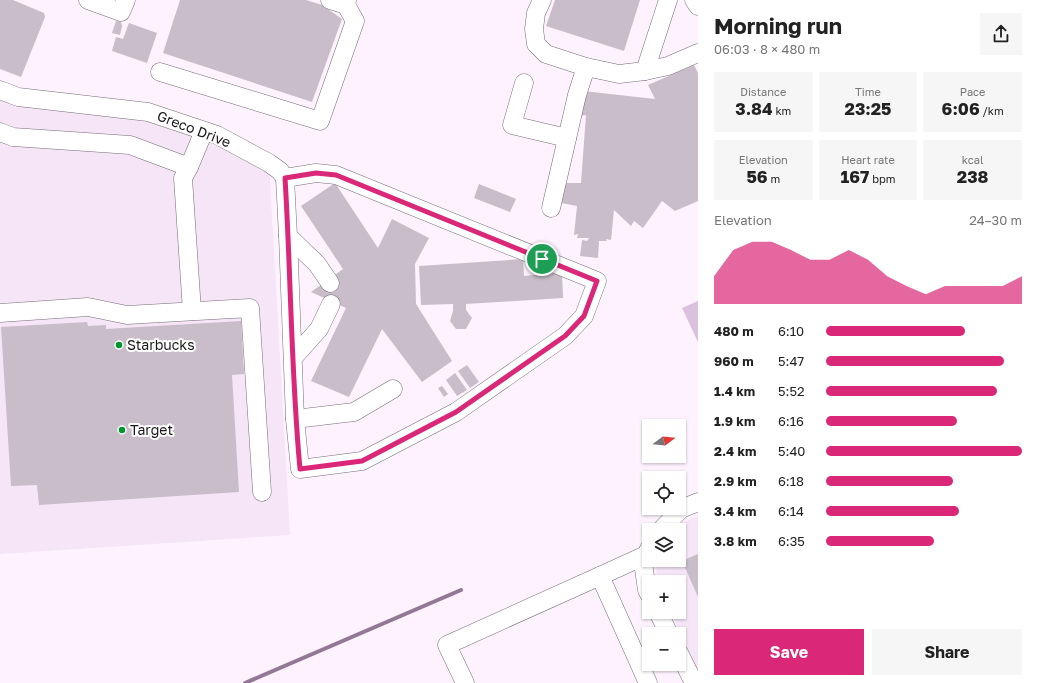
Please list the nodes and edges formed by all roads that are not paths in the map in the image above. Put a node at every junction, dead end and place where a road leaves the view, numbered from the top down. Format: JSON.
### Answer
{"nodes":[{"id":1,"x":88,"y":0,"type":"edge"},
{"id":2,"x":126,"y":0,"type":"edge"},
{"id":3,"x":542,"y":0,"type":"edge"},
{"id":4,"x":668,"y":0,"type":"edge"},
{"id":5,"x":694,"y":0,"type":"edge"},
{"id":6,"x":341,"y":2,"type":"edge"},
{"id":7,"x":698,"y":6,"type":"edge"},
{"id":8,"x":698,"y":53,"type":"edge"},
{"id":9,"x":586,"y":67,"type":"junction"},
{"id":10,"x":646,"y":71,"type":"junction"},
{"id":11,"x":160,"y":72,"type":"dead end"},
{"id":12,"x":524,"y":84,"type":"dead end"},
{"id":13,"x":0,"y":90,"type":"edge"},
{"id":14,"x":204,"y":131,"type":"junction"},
{"id":15,"x":0,"y":132,"type":"edge"},
{"id":16,"x":567,"y":138,"type":"junction"},
{"id":17,"x":189,"y":166,"type":"junction"},
{"id":18,"x":285,"y":178,"type":"junction"},
{"id":19,"x":551,"y":208,"type":"dead end"},
{"id":20,"x":288,"y":236,"type":"junction"},
{"id":21,"x":330,"y":283,"type":"dead end"},
{"id":22,"x":331,"y":304,"type":"dead end"},
{"id":23,"x":192,"y":311,"type":"junction"},
{"id":24,"x":0,"y":313,"type":"edge"},
{"id":25,"x":293,"y":358,"type":"junction"},
{"id":26,"x":393,"y":389,"type":"dead end"},
{"id":27,"x":295,"y":419,"type":"junction"},
{"id":28,"x":262,"y":492,"type":"dead end"},
{"id":29,"x":698,"y":502,"type":"edge"},
{"id":30,"x":668,"y":523,"type":"edge"},
{"id":31,"x":642,"y":557,"type":"edge"},
{"id":32,"x":600,"y":576,"type":"junction"},
{"id":33,"x":686,"y":667,"type":"edge"},
{"id":34,"x":465,"y":683,"type":"edge"},
{"id":35,"x":648,"y":683,"type":"edge"},
{"id":36,"x":694,"y":683,"type":"edge"}],
"edges":[{"from":1,"to":2,"type":"street"},
{"from":3,"to":9,"type":"street"},
{"from":4,"to":10,"type":"street"},
{"from":5,"to":7,"type":"street"},
{"from":6,"to":11,"type":"street"},
{"from":8,"to":10,"type":"street"},
{"from":9,"to":10,"type":"street"},
{"from":9,"to":16,"type":"street"},
{"from":12,"to":16,"type":"street"},
{"from":13,"to":14,"type":"street","name":"Greco Drive"},
{"from":14,"to":17,"type":"street"},
{"from":14,"to":18,"type":"street","name":"Greco Drive"},
{"from":15,"to":17,"type":"street"},
{"from":16,"to":19,"type":"street"},
{"from":17,"to":23,"type":"street"},
{"from":18,"to":20,"type":"street"},
{"from":18,"to":27,"type":"street"},
{"from":20,"to":21,"type":"street"},
{"from":20,"to":25,"type":"street"},
{"from":22,"to":25,"type":"street"},
{"from":23,"to":24,"type":"street"},
{"from":23,"to":28,"type":"street"},
{"from":25,"to":27,"type":"street"},
{"from":26,"to":27,"type":"street"},
{"from":29,"to":30,"type":"street"},
{"from":31,"to":32,"type":"street"},
{"from":32,"to":34,"type":"street"},
{"from":32,"to":35,"type":"street"},
{"from":33,"to":36,"type":"street"}]}
